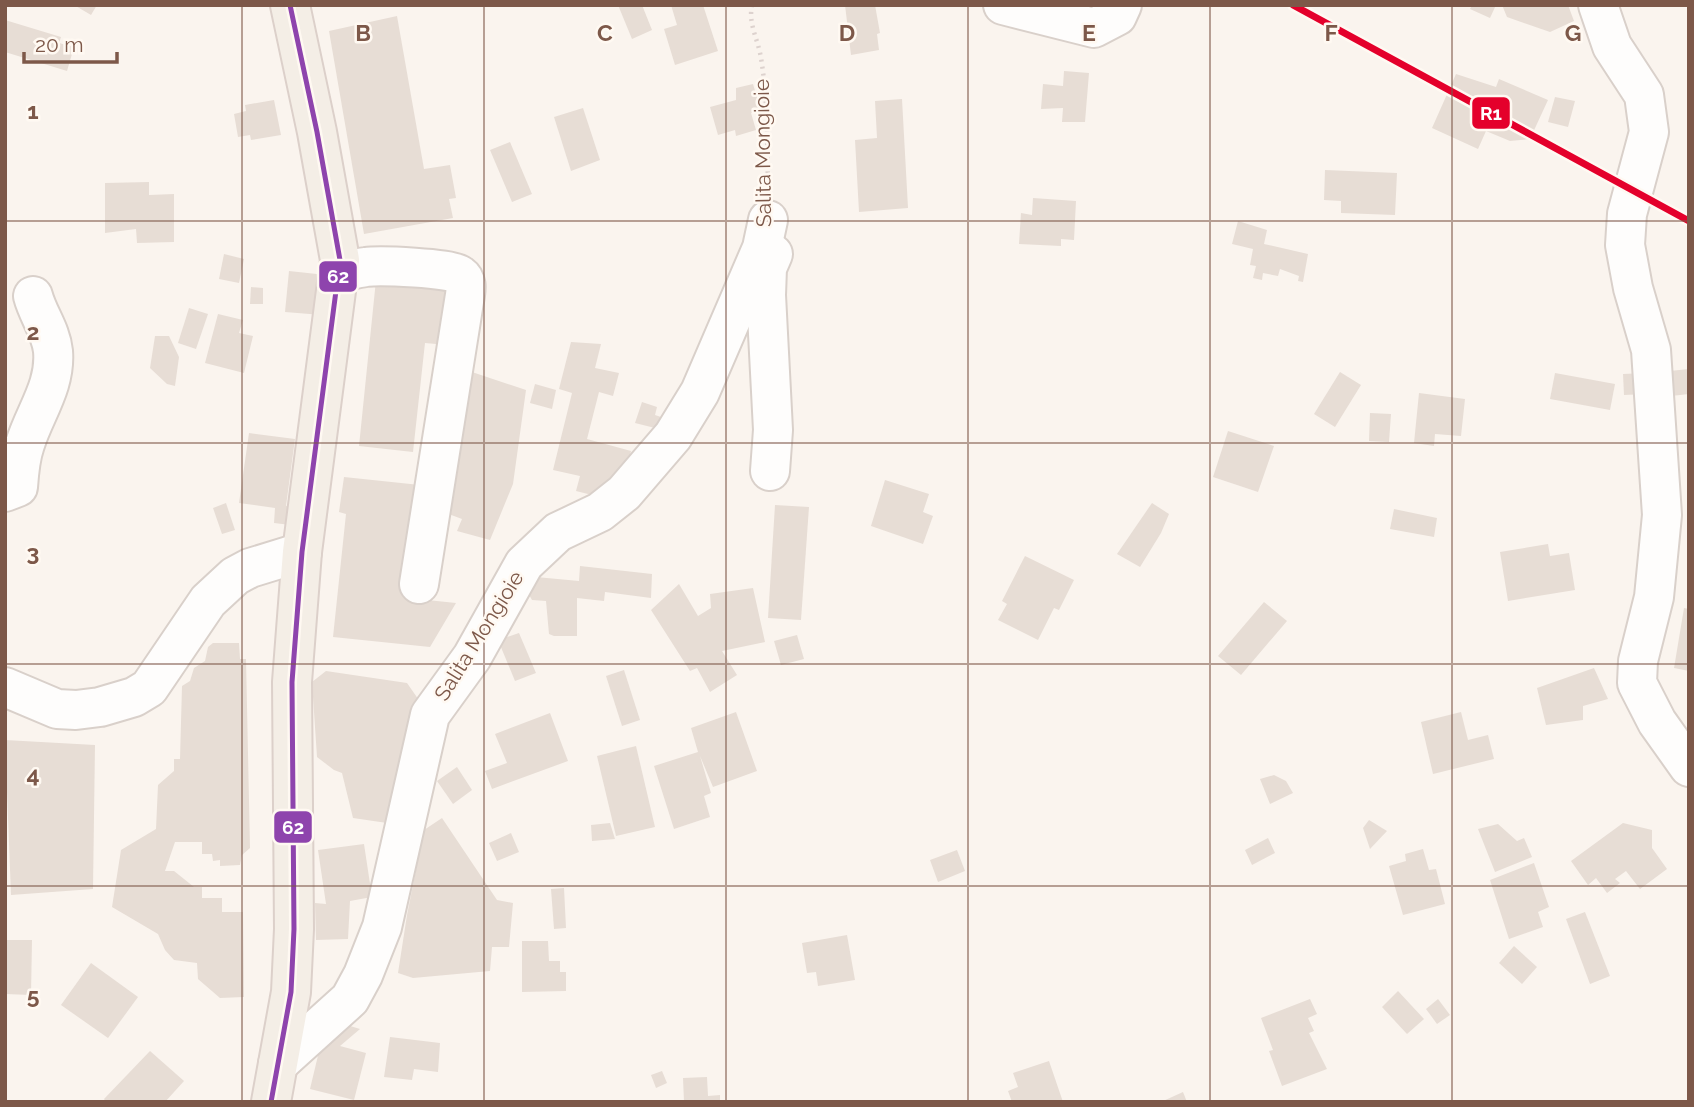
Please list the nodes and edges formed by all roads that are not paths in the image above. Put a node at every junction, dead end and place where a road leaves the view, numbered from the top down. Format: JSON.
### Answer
{"nodes":[{"id":1,"x":290,"y":5,"type":"edge"},
{"id":2,"x":1003,"y":5,"type":"edge"},
{"id":3,"x":1122,"y":5,"type":"edge"},
{"id":4,"x":1598,"y":5,"type":"edge"},
{"id":5,"x":339,"y":273,"type":"junction"},
{"id":6,"x":33,"y":296,"type":"dead end"},
{"id":7,"x":770,"y":471,"type":"dead end"},
{"id":8,"x":5,"y":492,"type":"edge"},
{"id":9,"x":302,"y":552,"type":"junction"},
{"id":10,"x":419,"y":584,"type":"dead end"},
{"id":11,"x":5,"y":687,"type":"edge"},
{"id":12,"x":1689,"y":767,"type":"edge"},
{"id":13,"x":278,"y":1064,"type":"junction"},
{"id":14,"x":271,"y":1102,"type":"edge"}],
"edges":[{"from":1,"to":5,"type":"main road"},
{"from":2,"to":3,"type":"street"},
{"from":4,"to":12,"type":"street"},
{"from":5,"to":9,"type":"main road"},
{"from":5,"to":10,"type":"street"},
{"from":6,"to":8,"type":"street"},
{"from":7,"to":13,"type":"street","name":"Salita Mongioie"},
{"from":9,"to":11,"type":"street"},
{"from":9,"to":13,"type":"main road"},
{"from":13,"to":14,"type":"main road"}]}
